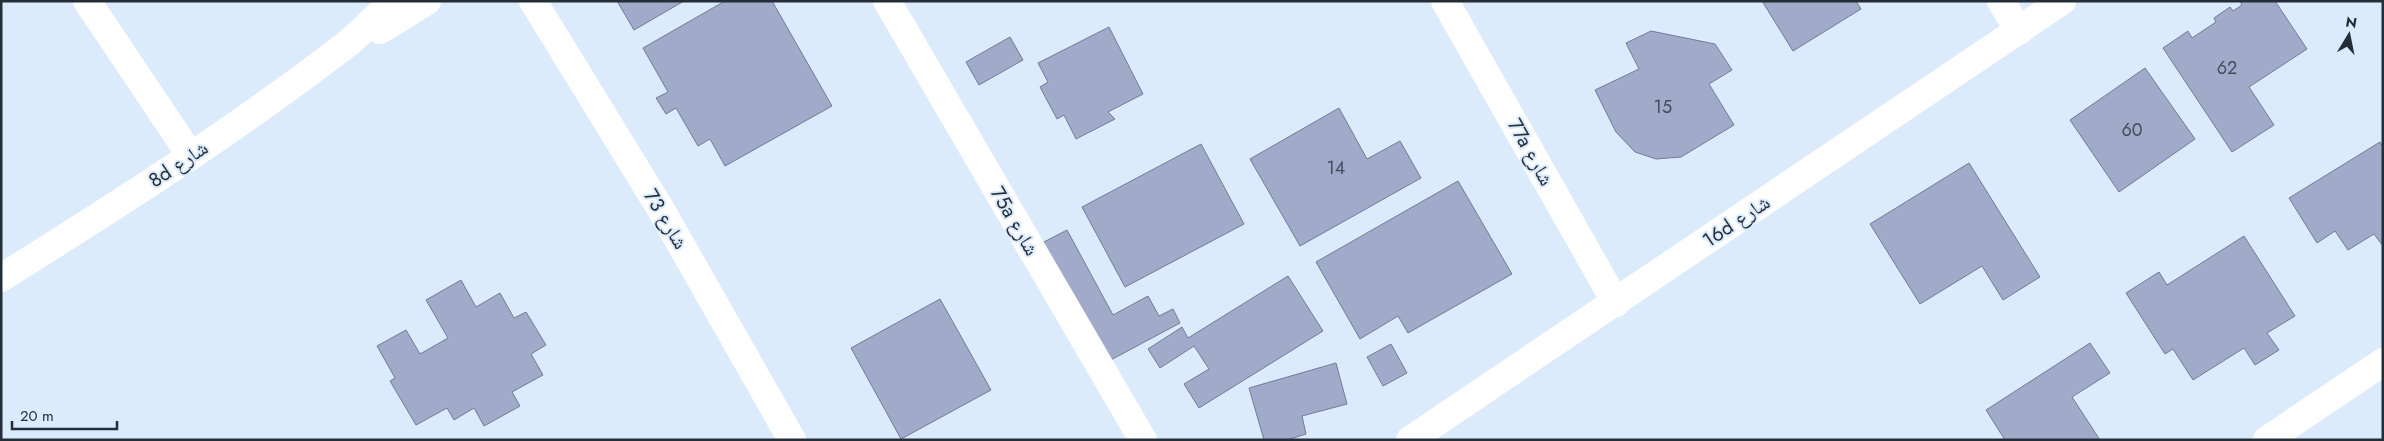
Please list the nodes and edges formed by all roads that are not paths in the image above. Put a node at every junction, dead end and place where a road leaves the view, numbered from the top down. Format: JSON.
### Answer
{"nodes":[{"id":1,"x":87,"y":1,"type":"edge"},
{"id":2,"x":395,"y":1,"type":"edge"},
{"id":3,"x":427,"y":1,"type":"edge"},
{"id":4,"x":533,"y":1,"type":"edge"},
{"id":5,"x":887,"y":1,"type":"edge"},
{"id":6,"x":1445,"y":1,"type":"edge"},
{"id":7,"x":2001,"y":1,"type":"edge"},
{"id":8,"x":2062,"y":1,"type":"edge"},
{"id":9,"x":2019,"y":31,"type":"junction"},
{"id":10,"x":348,"y":42,"type":"junction"},
{"id":11,"x":191,"y":156,"type":"junction"},
{"id":12,"x":1,"y":278,"type":"edge"},
{"id":13,"x":1616,"y":302,"type":"junction"},
{"id":14,"x":2383,"y":362,"type":"edge"},
{"id":15,"x":2268,"y":439,"type":"edge"},
{"id":16,"x":792,"y":440,"type":"edge"},
{"id":17,"x":1143,"y":440,"type":"edge"},
{"id":18,"x":1410,"y":440,"type":"edge"}],
"edges":[{"from":1,"to":11,"type":"street"},
{"from":2,"to":10,"type":"street","name":"8d شارع"},
{"from":3,"to":10,"type":"street","name":"8d شارع"},
{"from":4,"to":16,"type":"street","name":"شارع 73"},
{"from":5,"to":17,"type":"street","name":"75a شارع"},
{"from":6,"to":13,"type":"street","name":"77a شارع"},
{"from":7,"to":9,"type":"street"},
{"from":8,"to":9,"type":"street","name":"16d شارع"},
{"from":9,"to":13,"type":"street","name":"16d شارع"},
{"from":10,"to":11,"type":"street","name":"8d شارع"},
{"from":11,"to":12,"type":"street","name":"8d شارع"},
{"from":13,"to":18,"type":"street","name":"16d شارع"},
{"from":14,"to":15,"type":"street"}]}
